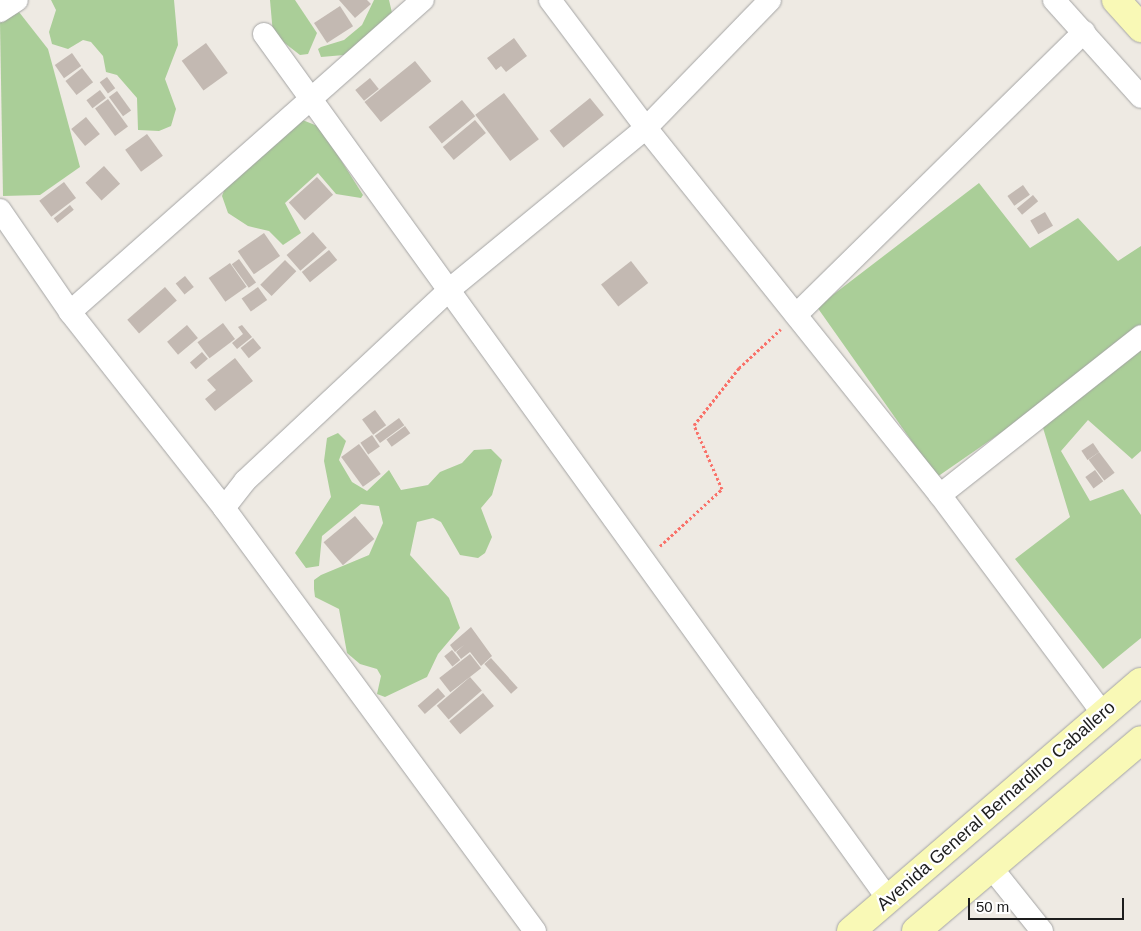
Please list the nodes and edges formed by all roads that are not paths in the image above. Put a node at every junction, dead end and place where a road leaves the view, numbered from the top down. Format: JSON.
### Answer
{"nodes":[{"id":1,"x":17,"y":0,"type":"edge"},
{"id":2,"x":423,"y":0,"type":"edge"},
{"id":3,"x":550,"y":0,"type":"edge"},
{"id":4,"x":770,"y":0,"type":"edge"},
{"id":5,"x":1054,"y":0,"type":"edge"},
{"id":6,"x":1116,"y":0,"type":"edge"},
{"id":7,"x":0,"y":11,"type":"edge"},
{"id":8,"x":1141,"y":28,"type":"edge"},
{"id":9,"x":1084,"y":32,"type":"junction"},
{"id":10,"x":264,"y":34,"type":"dead end"},
{"id":11,"x":1141,"y":97,"type":"edge"},
{"id":12,"x":313,"y":102,"type":"junction"},
{"id":13,"x":646,"y":128,"type":"junction"},
{"id":14,"x":0,"y":210,"type":"edge"},
{"id":15,"x":450,"y":289,"type":"junction"},
{"id":16,"x":70,"y":312,"type":"junction"},
{"id":17,"x":796,"y":315,"type":"junction"},
{"id":18,"x":1141,"y":336,"type":"edge"},
{"id":19,"x":940,"y":496,"type":"junction"},
{"id":20,"x":224,"y":508,"type":"junction"},
{"id":21,"x":1141,"y":682,"type":"edge"},
{"id":22,"x":1104,"y":715,"type":"junction"},
{"id":23,"x":1141,"y":740,"type":"edge"},
{"id":24,"x":990,"y":866,"type":"junction"},
{"id":25,"x":888,"y":898,"type":"junction"},
{"id":26,"x":535,"y":931,"type":"edge"},
{"id":27,"x":851,"y":931,"type":"edge"},
{"id":28,"x":916,"y":931,"type":"edge"},
{"id":29,"x":1042,"y":931,"type":"edge"}],
"edges":[{"from":1,"to":7,"type":"street"},
{"from":2,"to":12,"type":"street"},
{"from":3,"to":13,"type":"street"},
{"from":4,"to":13,"type":"street"},
{"from":5,"to":9,"type":"street"},
{"from":6,"to":8,"type":"main road"},
{"from":9,"to":11,"type":"street"},
{"from":9,"to":17,"type":"street"},
{"from":10,"to":12,"type":"street"},
{"from":12,"to":15,"type":"street"},
{"from":12,"to":16,"type":"street"},
{"from":13,"to":15,"type":"street"},
{"from":13,"to":17,"type":"street"},
{"from":14,"to":16,"type":"street"},
{"from":15,"to":20,"type":"street"},
{"from":15,"to":25,"type":"street"},
{"from":16,"to":20,"type":"street"},
{"from":17,"to":19,"type":"street"},
{"from":18,"to":19,"type":"street"},
{"from":19,"to":22,"type":"street"},
{"from":20,"to":26,"type":"street"},
{"from":21,"to":22,"type":"main road","name":"Avenida General Bernardino Caballero"},
{"from":22,"to":25,"type":"main road","name":"Avenida General Bernardino Caballero"},
{"from":23,"to":24,"type":"main road"},
{"from":24,"to":28,"type":"main road"},
{"from":24,"to":29,"type":"street"},
{"from":25,"to":27,"type":"main road","name":"Avenida General Bernardino Caballero"}]}
